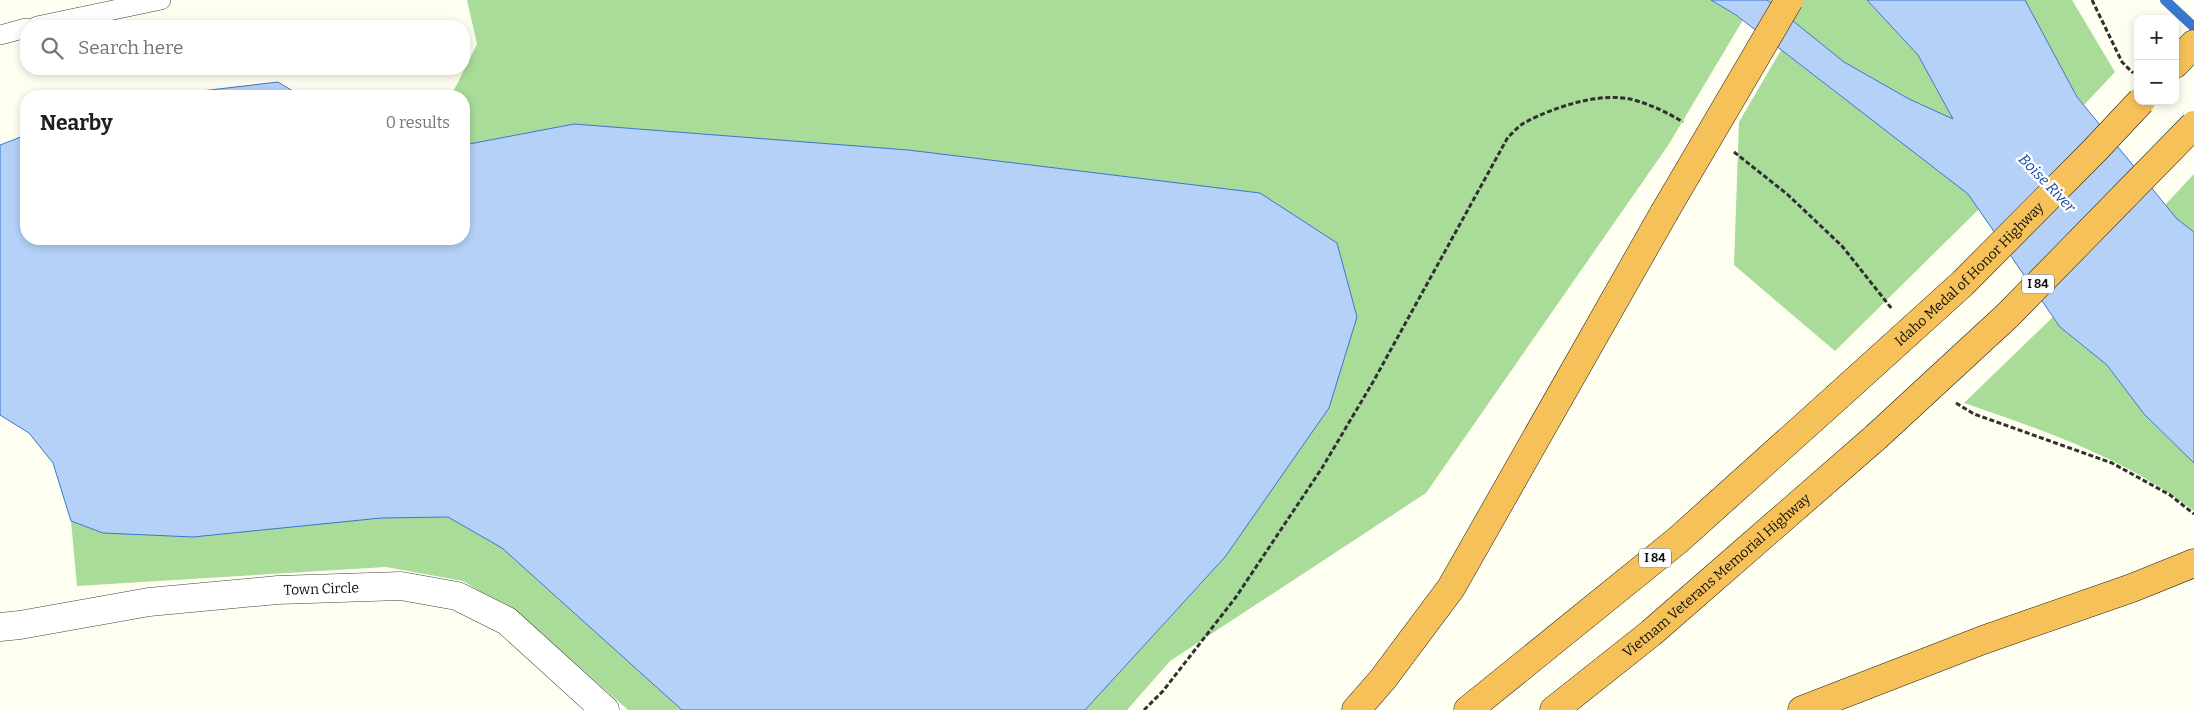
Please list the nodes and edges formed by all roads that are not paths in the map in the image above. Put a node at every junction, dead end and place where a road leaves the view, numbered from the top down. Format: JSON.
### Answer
{"nodes":[{"id":1,"x":161,"y":0,"type":"edge"},
{"id":2,"x":1789,"y":0,"type":"edge"},
{"id":3,"x":66,"y":20,"type":"edge"},
{"id":4,"x":20,"y":30,"type":"edge"},
{"id":5,"x":0,"y":35,"type":"edge"},
{"id":6,"x":2194,"y":44,"type":"edge"},
{"id":7,"x":2179,"y":60,"type":"edge"},
{"id":8,"x":2136,"y":105,"type":"edge"},
{"id":9,"x":2194,"y":125,"type":"edge"},
{"id":10,"x":2194,"y":563,"type":"edge"},
{"id":11,"x":0,"y":627,"type":"edge"},
{"id":12,"x":605,"y":710,"type":"edge"},
{"id":13,"x":1356,"y":710,"type":"edge"},
{"id":14,"x":1468,"y":710,"type":"edge"},
{"id":15,"x":1554,"y":710,"type":"edge"},
{"id":16,"x":1802,"y":710,"type":"edge"}],
"edges":[{"from":1,"to":3,"type":"lane"},
{"from":2,"to":13,"type":"highway","bridge":true},
{"from":4,"to":5,"type":"lane"},
{"from":6,"to":7,"type":"highway"},
{"from":8,"to":14,"type":"highway","name":"Idaho Medal of Honor Highway","number":"I 84","bridge":true},
{"from":9,"to":15,"type":"highway","name":"Vietnam Veterans Memorial Highway","number":"I 84","bridge":true},
{"from":10,"to":16,"type":"highway"},
{"from":11,"to":12,"type":"street","name":"Town Circle"}]}
